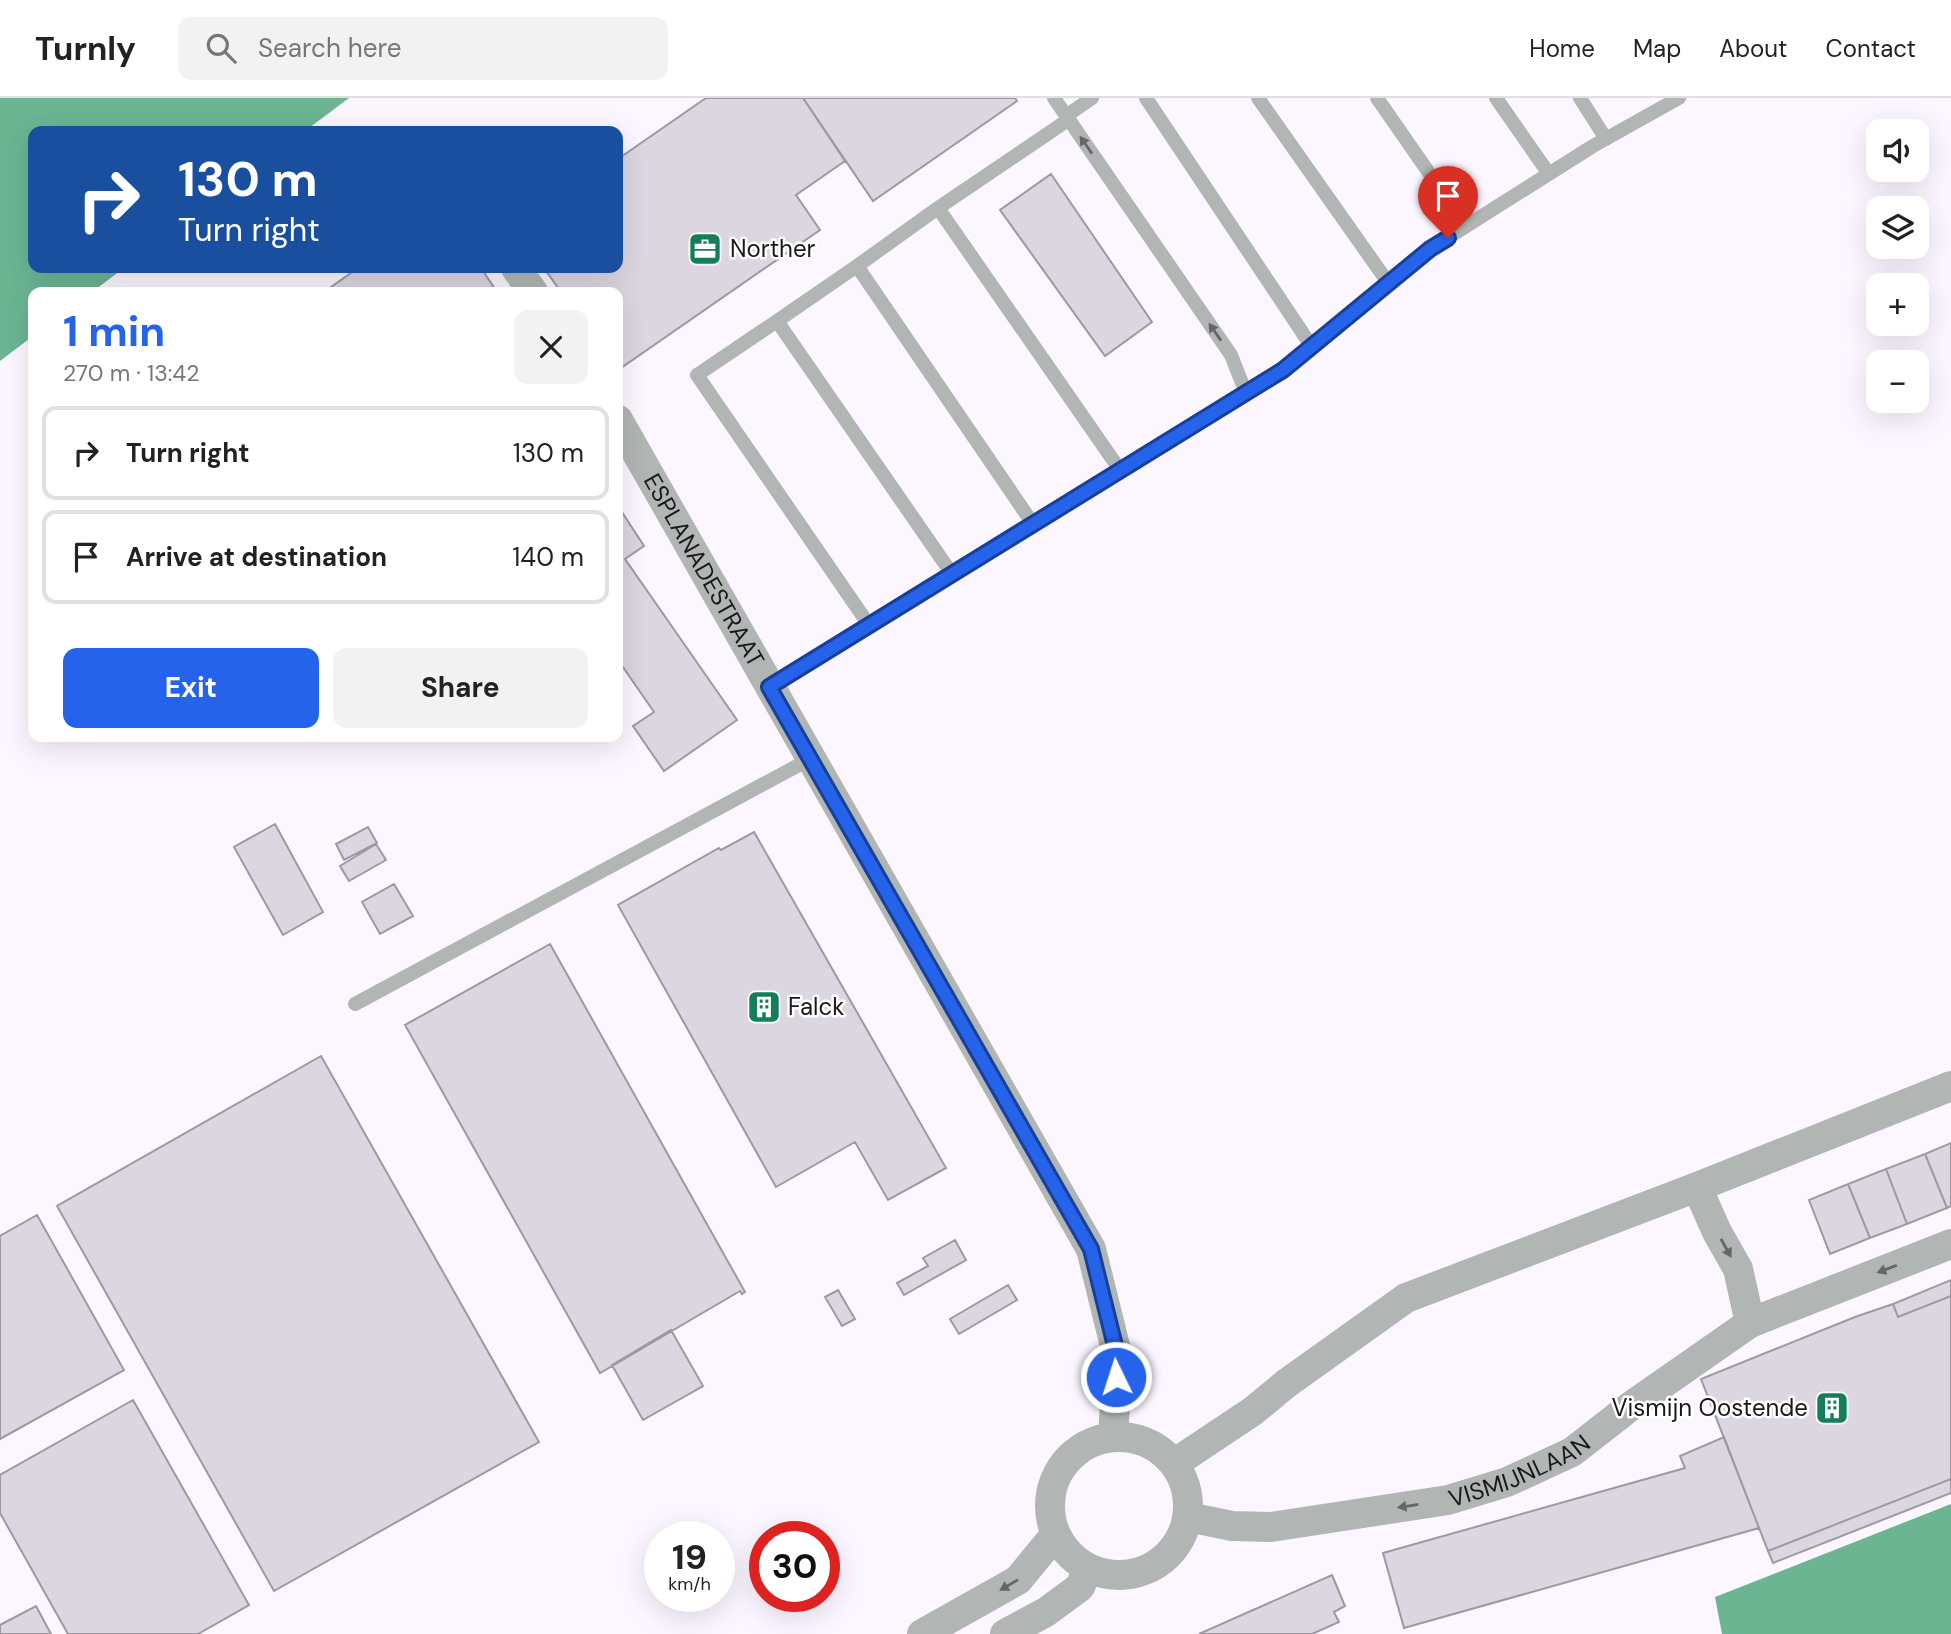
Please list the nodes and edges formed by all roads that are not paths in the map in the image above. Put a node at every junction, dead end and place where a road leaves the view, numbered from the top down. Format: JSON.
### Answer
{"nodes":[{"id":1,"x":1054,"y":98,"type":"edge"},
{"id":2,"x":1092,"y":98,"type":"edge"},
{"id":3,"x":1146,"y":98,"type":"edge"},
{"id":4,"x":1258,"y":98,"type":"edge"},
{"id":5,"x":1377,"y":98,"type":"edge"},
{"id":6,"x":1496,"y":98,"type":"edge"},
{"id":7,"x":1580,"y":98,"type":"edge"},
{"id":8,"x":1679,"y":98,"type":"edge"},
{"id":9,"x":1067,"y":118,"type":"junction"},
{"id":10,"x":1606,"y":139,"type":"junction"},
{"id":11,"x":1549,"y":174,"type":"junction"},
{"id":12,"x":938,"y":208,"type":"junction"},
{"id":13,"x":1466,"y":226,"type":"junction"},
{"id":14,"x":857,"y":266,"type":"junction"},
{"id":15,"x":1389,"y":284,"type":"junction"},
{"id":16,"x":777,"y":321,"type":"junction"},
{"id":17,"x":1312,"y":347,"type":"junction"},
{"id":18,"x":1245,"y":393,"type":"junction"},
{"id":19,"x":623,"y":429,"type":"edge"},
{"id":20,"x":1120,"y":470,"type":"junction"},
{"id":21,"x":1033,"y":524,"type":"junction"},
{"id":22,"x":952,"y":574,"type":"junction"},
{"id":23,"x":869,"y":625,"type":"junction"},
{"id":24,"x":769,"y":687,"type":"junction"},
{"id":25,"x":810,"y":759,"type":"junction"},
{"id":26,"x":355,"y":1004,"type":"dead end"},
{"id":27,"x":1951,"y":1086,"type":"edge"},
{"id":28,"x":1697,"y":1187,"type":"junction"},
{"id":29,"x":1951,"y":1244,"type":"edge"},
{"id":30,"x":1750,"y":1323,"type":"junction"},
{"id":31,"x":1113,"y":1436,"type":"junction"},
{"id":32,"x":1175,"y":1463,"type":"junction"},
{"id":33,"x":1188,"y":1517,"type":"junction"},
{"id":34,"x":1055,"y":1535,"type":"junction"},
{"id":35,"x":1088,"y":1569,"type":"junction"},
{"id":36,"x":922,"y":1634,"type":"edge"},
{"id":37,"x":1005,"y":1634,"type":"edge"}],
"edges":[{"from":1,"to":9,"type":"lane"},
{"from":2,"to":9,"type":"lane"},
{"from":3,"to":17,"type":"lane"},
{"from":4,"to":15,"type":"lane"},
{"from":5,"to":13,"type":"lane"},
{"from":6,"to":11,"type":"lane"},
{"from":7,"to":10,"type":"lane"},
{"from":8,"to":10,"type":"lane"},
{"from":9,"to":12,"type":"lane"},
{"from":18,"to":9,"type":"lane","one_way":true},
{"from":10,"to":11,"type":"lane"},
{"from":11,"to":13,"type":"lane"},
{"from":12,"to":14,"type":"lane"},
{"from":12,"to":20,"type":"lane"},
{"from":13,"to":15,"type":"lane"},
{"from":14,"to":16,"type":"lane"},
{"from":14,"to":21,"type":"lane"},
{"from":15,"to":17,"type":"lane"},
{"from":16,"to":22,"type":"lane"},
{"from":16,"to":23,"type":"lane"},
{"from":17,"to":18,"type":"lane"},
{"from":18,"to":20,"type":"lane"},
{"from":19,"to":24,"type":"street","name":"ESPLANADESTRAAT"},
{"from":20,"to":21,"type":"lane"},
{"from":21,"to":22,"type":"lane"},
{"from":22,"to":23,"type":"lane"},
{"from":23,"to":24,"type":"lane"},
{"from":24,"to":25,"type":"street","name":"ESPLANADESTRAAT"},
{"from":25,"to":26,"type":"lane"},
{"from":25,"to":31,"type":"street","name":"ESPLANADESTRAAT"},
{"from":27,"to":28,"type":"street"},
{"from":28,"to":30,"type":"street","one_way":true},
{"from":28,"to":32,"type":"street"},
{"from":29,"to":30,"type":"street","name":"VISMIJNLAAN","one_way":true},
{"from":30,"to":33,"type":"street","name":"VISMIJNLAAN","one_way":true},
{"from":31,"to":32,"type":"street"},
{"from":31,"to":34,"type":"street"},
{"from":32,"to":33,"type":"street"},
{"from":33,"to":35,"type":"street"},
{"from":34,"to":35,"type":"street"},
{"from":34,"to":36,"type":"street","one_way":true},
{"from":35,"to":37,"type":"street"}]}
